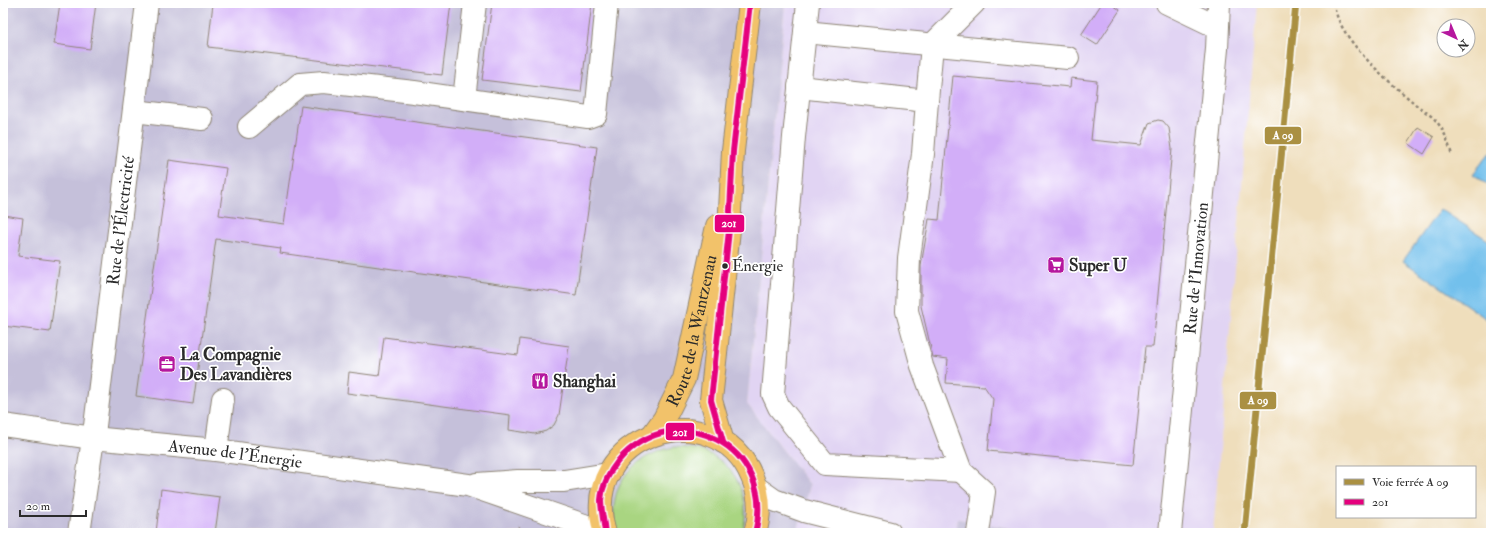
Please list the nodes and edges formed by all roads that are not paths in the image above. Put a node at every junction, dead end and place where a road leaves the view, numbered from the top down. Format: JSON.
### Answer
{"nodes":[{"id":1,"x":147,"y":3,"type":"edge"},
{"id":2,"x":475,"y":3,"type":"edge"},
{"id":3,"x":608,"y":3,"type":"edge"},
{"id":4,"x":750,"y":3,"type":"edge"},
{"id":5,"x":808,"y":3,"type":"edge"},
{"id":6,"x":974,"y":3,"type":"edge"},
{"id":7,"x":1167,"y":3,"type":"edge"},
{"id":8,"x":1219,"y":3,"type":"edge"},
{"id":9,"x":1217,"y":27,"type":"junction"},
{"id":10,"x":805,"y":32,"type":"junction"},
{"id":11,"x":932,"y":45,"type":"junction"},
{"id":12,"x":1068,"y":58,"type":"dead end"},
{"id":13,"x":799,"y":87,"type":"junction"},
{"id":14,"x":464,"y":99,"type":"junction"},
{"id":15,"x":927,"y":101,"type":"junction"},
{"id":16,"x":134,"y":111,"type":"junction"},
{"id":17,"x":202,"y":118,"type":"dead end"},
{"id":18,"x":249,"y":127,"type":"dead end"},
{"id":19,"x":733,"y":151,"type":"junction"},
{"id":20,"x":223,"y":399,"type":"dead end"},
{"id":21,"x":3,"y":425,"type":"edge"},
{"id":22,"x":653,"y":434,"type":"junction"},
{"id":23,"x":93,"y":438,"type":"junction"},
{"id":24,"x":724,"y":442,"type":"junction"},
{"id":25,"x":216,"y":450,"type":"junction"},
{"id":26,"x":961,"y":471,"type":"junction"},
{"id":27,"x":608,"y":474,"type":"junction"},
{"id":28,"x":468,"y":485,"type":"junction"},
{"id":29,"x":757,"y":488,"type":"junction"},
{"id":30,"x":79,"y":533,"type":"edge"},
{"id":31,"x":594,"y":533,"type":"edge"},
{"id":32,"x":605,"y":533,"type":"edge"},
{"id":33,"x":755,"y":533,"type":"edge"},
{"id":34,"x":890,"y":533,"type":"edge"},
{"id":35,"x":978,"y":533,"type":"edge"},
{"id":36,"x":1170,"y":533,"type":"edge"}],
"edges":[{"from":1,"to":16,"type":"street","name":"Rue de l'Électricité"},
{"from":2,"to":14,"type":"street"},
{"from":3,"to":14,"type":"street"},
{"from":4,"to":19,"type":"main road","name":"Route de la Wantzenau"},
{"from":5,"to":10,"type":"street"},
{"from":6,"to":11,"type":"street"},
{"from":7,"to":9,"type":"street"},
{"from":8,"to":9,"type":"street","name":"Rue de l'Innovation"},
{"from":9,"to":36,"type":"street","name":"Rue de l'Innovation"},
{"from":10,"to":11,"type":"street"},
{"from":10,"to":13,"type":"street"},
{"from":11,"to":12,"type":"street"},
{"from":11,"to":15,"type":"street"},
{"from":13,"to":15,"type":"street"},
{"from":13,"to":26,"type":"street"},
{"from":14,"to":18,"type":"street"},
{"from":15,"to":26,"type":"street"},
{"from":16,"to":17,"type":"street"},
{"from":16,"to":23,"type":"street","name":"Rue de l'Électricité"},
{"from":19,"to":22,"type":"main road","name":"Route de la Wantzenau"},
{"from":19,"to":24,"type":"main road","name":"Route de la Wantzenau"},
{"from":20,"to":25,"type":"street"},
{"from":21,"to":23,"type":"street","name":"Avenue de l'Énergie"},
{"from":22,"to":24,"type":"main road"},
{"from":22,"to":27,"type":"main road"},
{"from":23,"to":25,"type":"street","name":"Avenue de l'Énergie"},
{"from":23,"to":30,"type":"street","name":"Rue de l'Électricité"},
{"from":24,"to":29,"type":"main road"},
{"from":25,"to":28,"type":"street","name":"Avenue de l'Énergie"},
{"from":26,"to":35,"type":"street"},
{"from":27,"to":28,"type":"street","name":"Avenue de l'Énergie"},
{"from":27,"to":32,"type":"main road"},
{"from":28,"to":31,"type":"street","name":"Avenue de l'Énergie"},
{"from":29,"to":33,"type":"main road"},
{"from":29,"to":34,"type":"street"}]}
